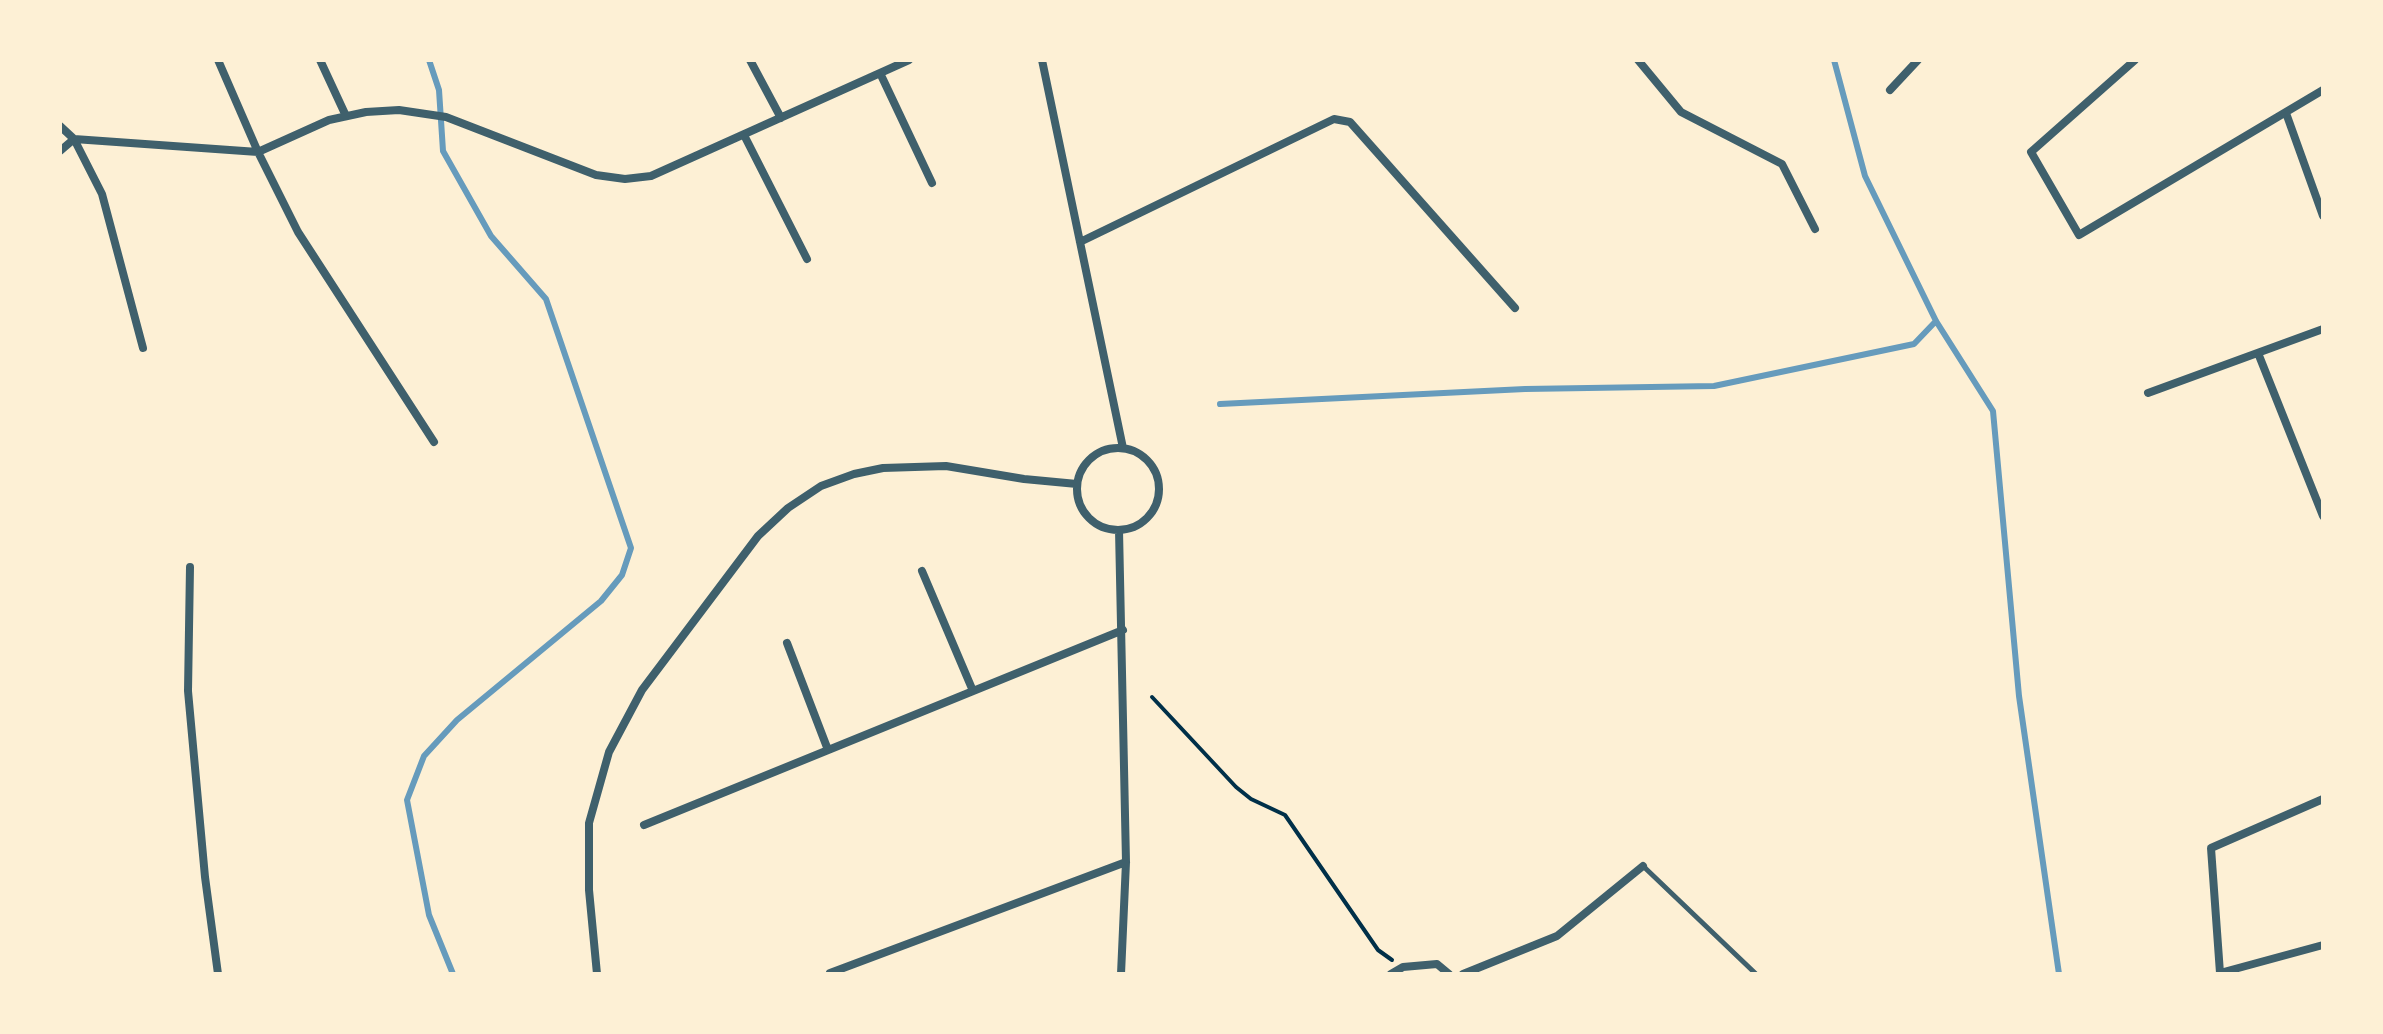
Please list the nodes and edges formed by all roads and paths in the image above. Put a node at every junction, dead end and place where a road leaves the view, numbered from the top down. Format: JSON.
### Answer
{"nodes":[{"id":1,"x":218,"y":60,"type":"edge"},
{"id":2,"x":320,"y":60,"type":"edge"},
{"id":3,"x":750,"y":60,"type":"edge"},
{"id":4,"x":909,"y":60,"type":"edge"},
{"id":5,"x":1042,"y":60,"type":"edge"},
{"id":6,"x":1638,"y":60,"type":"edge"},
{"id":7,"x":1918,"y":60,"type":"edge"},
{"id":8,"x":2135,"y":60,"type":"edge"},
{"id":9,"x":880,"y":73,"type":"junction"},
{"id":10,"x":1890,"y":90,"type":"dead end"},
{"id":11,"x":2323,"y":90,"type":"edge"},
{"id":12,"x":2286,"y":113,"type":"junction"},
{"id":13,"x":346,"y":116,"type":"junction"},
{"id":14,"x":781,"y":118,"type":"junction"},
{"id":15,"x":60,"y":126,"type":"edge"},
{"id":16,"x":744,"y":135,"type":"junction"},
{"id":17,"x":74,"y":139,"type":"junction"},
{"id":18,"x":60,"y":151,"type":"edge"},
{"id":19,"x":258,"y":152,"type":"junction"},
{"id":20,"x":932,"y":183,"type":"dead end"},
{"id":21,"x":2323,"y":216,"type":"edge"},
{"id":22,"x":1815,"y":229,"type":"dead end"},
{"id":23,"x":1080,"y":242,"type":"junction"},
{"id":24,"x":807,"y":259,"type":"dead end"},
{"id":25,"x":1515,"y":308,"type":"dead end"},
{"id":26,"x":2323,"y":329,"type":"edge"},
{"id":27,"x":143,"y":348,"type":"dead end"},
{"id":28,"x":2258,"y":353,"type":"junction"},
{"id":29,"x":2148,"y":393,"type":"dead end"},
{"id":30,"x":434,"y":442,"type":"dead end"},
{"id":31,"x":1123,"y":448,"type":"junction"},
{"id":32,"x":1077,"y":484,"type":"junction"},
{"id":33,"x":2323,"y":516,"type":"edge"},
{"id":34,"x":1119,"y":530,"type":"junction"},
{"id":35,"x":190,"y":567,"type":"dead end"},
{"id":36,"x":922,"y":571,"type":"dead end"},
{"id":37,"x":1123,"y":630,"type":"junction"},
{"id":38,"x":787,"y":643,"type":"dead end"},
{"id":39,"x":973,"y":691,"type":"junction"},
{"id":40,"x":1152,"y":697,"type":"dead end"},
{"id":41,"x":828,"y":750,"type":"junction"},
{"id":42,"x":2323,"y":799,"type":"edge"},
{"id":43,"x":644,"y":825,"type":"dead end"},
{"id":44,"x":1126,"y":862,"type":"junction"},
{"id":45,"x":1643,"y":866,"type":"joint"},
{"id":46,"x":2323,"y":945,"type":"edge"},
{"id":47,"x":1403,"y":967,"type":"junction"},
{"id":48,"x":830,"y":973,"type":"edge"},
{"id":49,"x":218,"y":974,"type":"edge"},
{"id":50,"x":597,"y":974,"type":"edge"},
{"id":51,"x":1121,"y":974,"type":"edge"},
{"id":52,"x":1391,"y":974,"type":"edge"},
{"id":53,"x":1449,"y":974,"type":"edge"},
{"id":54,"x":1463,"y":974,"type":"edge"},
{"id":55,"x":1756,"y":974,"type":"edge"}],
"edges":[{"from":1,"to":19,"type":"street"},
{"from":2,"to":13,"type":"street"},
{"from":3,"to":14,"type":"street"},
{"from":4,"to":9,"type":"street"},
{"from":5,"to":23,"type":"street"},
{"from":6,"to":22,"type":"street"},
{"from":7,"to":10,"type":"street"},
{"from":8,"to":12,"type":"street"},
{"from":9,"to":14,"type":"street"},
{"from":9,"to":20,"type":"street"},
{"from":11,"to":12,"type":"street"},
{"from":12,"to":21,"type":"street"},
{"from":13,"to":16,"type":"street"},
{"from":13,"to":19,"type":"street"},
{"from":14,"to":16,"type":"street"},
{"from":15,"to":17,"type":"street"},
{"from":16,"to":24,"type":"street"},
{"from":17,"to":18,"type":"street"},
{"from":17,"to":19,"type":"street"},
{"from":17,"to":27,"type":"street"},
{"from":19,"to":30,"type":"street"},
{"from":23,"to":25,"type":"street"},
{"from":23,"to":31,"type":"street"},
{"from":26,"to":28,"type":"street"},
{"from":28,"to":29,"type":"street"},
{"from":28,"to":33,"type":"street"},
{"from":31,"to":32,"type":"street"},
{"from":31,"to":34,"type":"street"},
{"from":32,"to":34,"type":"street"},
{"from":32,"to":50,"type":"street"},
{"from":34,"to":37,"type":"street"},
{"from":35,"to":49,"type":"street"},
{"from":36,"to":39,"type":"street"},
{"from":37,"to":39,"type":"street"},
{"from":37,"to":44,"type":"street"},
{"from":38,"to":41,"type":"street"},
{"from":39,"to":41,"type":"street"},
{"from":40,"to":47,"type":"path"},
{"from":41,"to":43,"type":"street"},
{"from":42,"to":46,"type":"street"},
{"from":44,"to":48,"type":"street"},
{"from":44,"to":51,"type":"street"},
{"from":45,"to":54,"type":"street"},
{"from":45,"to":55,"type":"lane"},
{"from":47,"to":52,"type":"street"},
{"from":47,"to":53,"type":"street"}]}
